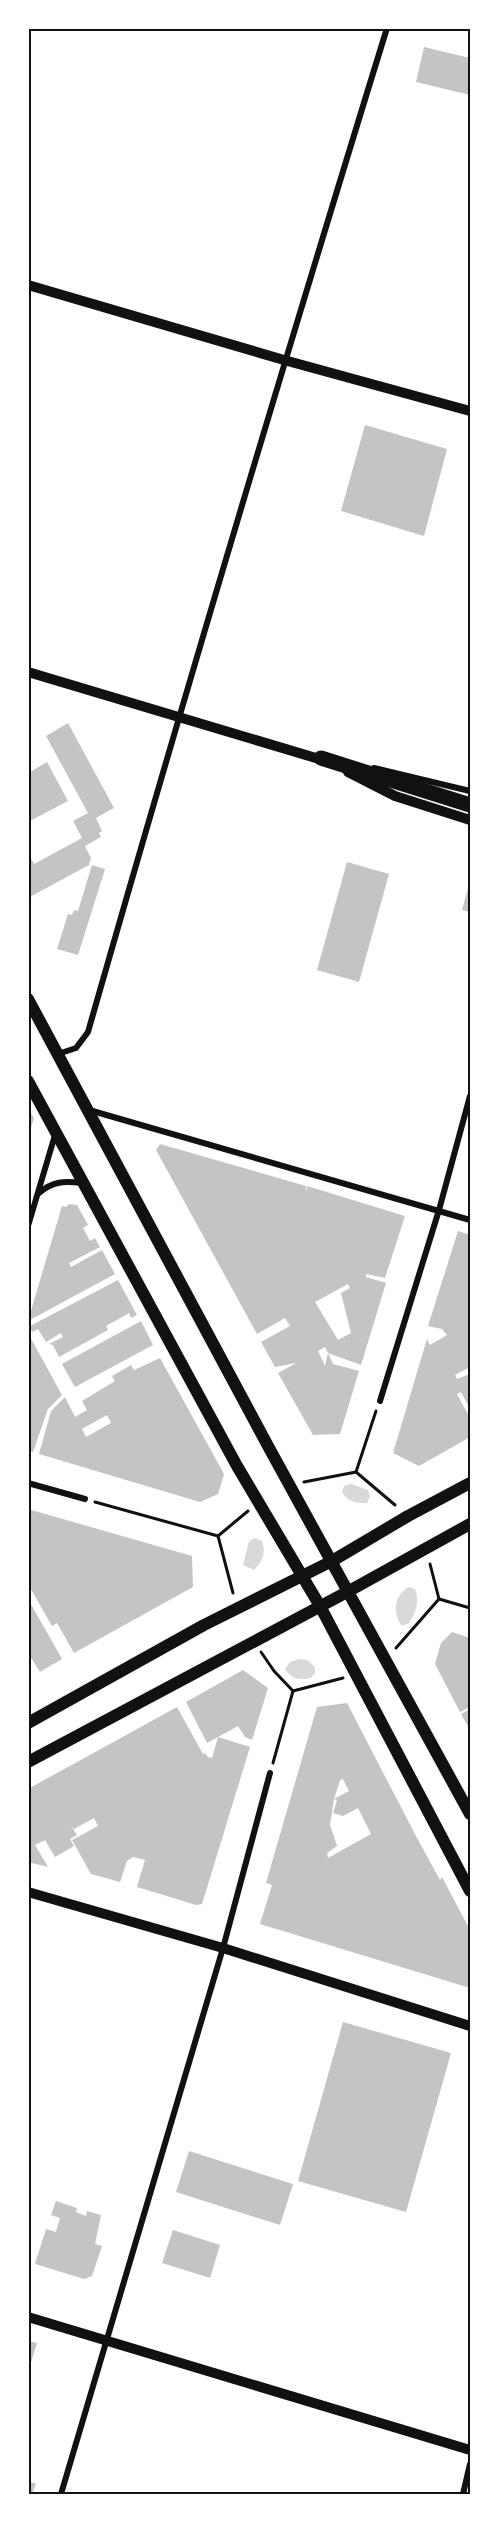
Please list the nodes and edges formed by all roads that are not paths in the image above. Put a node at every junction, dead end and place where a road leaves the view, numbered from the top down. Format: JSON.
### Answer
{"nodes":[{"id":1,"x":387,"y":28,"type":"edge"},
{"id":2,"x":28,"y":285,"type":"edge"},
{"id":3,"x":284,"y":360,"type":"junction"},
{"id":4,"x":471,"y":411,"type":"edge"},
{"id":5,"x":28,"y":672,"type":"edge"},
{"id":6,"x":178,"y":716,"type":"junction"},
{"id":7,"x":321,"y":758,"type":"junction"},
{"id":8,"x":471,"y":791,"type":"edge"},
{"id":9,"x":471,"y":805,"type":"edge"},
{"id":10,"x":471,"y":820,"type":"edge"},
{"id":11,"x":28,"y":999,"type":"edge"},
{"id":12,"x":58,"y":1054,"type":"junction"},
{"id":13,"x":28,"y":1081,"type":"edge"},
{"id":14,"x":471,"y":1096,"type":"edge"},
{"id":15,"x":89,"y":1110,"type":"junction"},
{"id":16,"x":56,"y":1131,"type":"junction"},
{"id":17,"x":84,"y":1183,"type":"junction"},
{"id":18,"x":38,"y":1193,"type":"junction"},
{"id":19,"x":438,"y":1210,"type":"junction"},
{"id":20,"x":471,"y":1220,"type":"edge"},
{"id":21,"x":28,"y":1226,"type":"edge"},
{"id":22,"x":380,"y":1401,"type":"road end"},
{"id":23,"x":28,"y":1483,"type":"edge"},
{"id":24,"x":471,"y":1483,"type":"edge"},
{"id":25,"x":85,"y":1499,"type":"road end"},
{"id":26,"x":471,"y":1524,"type":"edge"},
{"id":27,"x":332,"y":1561,"type":"junction"},
{"id":28,"x":303,"y":1575,"type":"junction"},
{"id":29,"x":349,"y":1591,"type":"junction"},
{"id":30,"x":320,"y":1605,"type":"junction"},
{"id":31,"x":28,"y":1723,"type":"edge"},
{"id":32,"x":28,"y":1762,"type":"edge"},
{"id":33,"x":270,"y":1773,"type":"road end"},
{"id":34,"x":471,"y":1814,"type":"edge"},
{"id":35,"x":471,"y":1891,"type":"edge"},
{"id":36,"x":28,"y":1892,"type":"edge"},
{"id":37,"x":223,"y":1948,"type":"junction"},
{"id":38,"x":471,"y":2026,"type":"edge"},
{"id":39,"x":28,"y":2317,"type":"edge"},
{"id":40,"x":106,"y":2342,"type":"junction"},
{"id":41,"x":471,"y":2450,"type":"edge"},
{"id":42,"x":471,"y":2464,"type":"edge"},
{"id":43,"x":61,"y":2494,"type":"edge"},
{"id":44,"x":462,"y":2494,"type":"edge"}],
"edges":[{"from":1,"to":3,"type":"street"},
{"from":2,"to":3,"type":"street"},
{"from":3,"to":4,"type":"street"},
{"from":3,"to":6,"type":"street"},
{"from":5,"to":6,"type":"street"},
{"from":6,"to":7,"type":"street"},
{"from":6,"to":12,"type":"street"},
{"from":7,"to":8,"type":"street"},
{"from":7,"to":9,"type":"main road"},
{"from":7,"to":10,"type":"street"},
{"from":11,"to":12,"type":"main road"},
{"from":12,"to":15,"type":"main road"},
{"from":13,"to":16,"type":"main road"},
{"from":14,"to":19,"type":"street"},
{"from":15,"to":19,"type":"street"},
{"from":15,"to":27,"type":"main road"},
{"from":16,"to":17,"type":"main road"},
{"from":16,"to":18,"type":"street"},
{"from":17,"to":18,"type":"street"},
{"from":17,"to":28,"type":"main road"},
{"from":18,"to":21,"type":"street"},
{"from":19,"to":20,"type":"street"},
{"from":19,"to":22,"type":"street"},
{"from":23,"to":25,"type":"street"},
{"from":24,"to":27,"type":"main road"},
{"from":26,"to":29,"type":"main road"},
{"from":27,"to":28,"type":"main road"},
{"from":27,"to":29,"type":"main road"},
{"from":28,"to":30,"type":"main road"},
{"from":28,"to":31,"type":"main road"},
{"from":29,"to":30,"type":"main road"},
{"from":29,"to":34,"type":"main road"},
{"from":30,"to":32,"type":"main road"},
{"from":30,"to":35,"type":"main road"},
{"from":33,"to":37,"type":"street"},
{"from":36,"to":37,"type":"street"},
{"from":37,"to":38,"type":"street"},
{"from":37,"to":40,"type":"street"},
{"from":39,"to":40,"type":"street"},
{"from":40,"to":41,"type":"street"},
{"from":40,"to":43,"type":"street"},
{"from":42,"to":44,"type":"street"}]}
